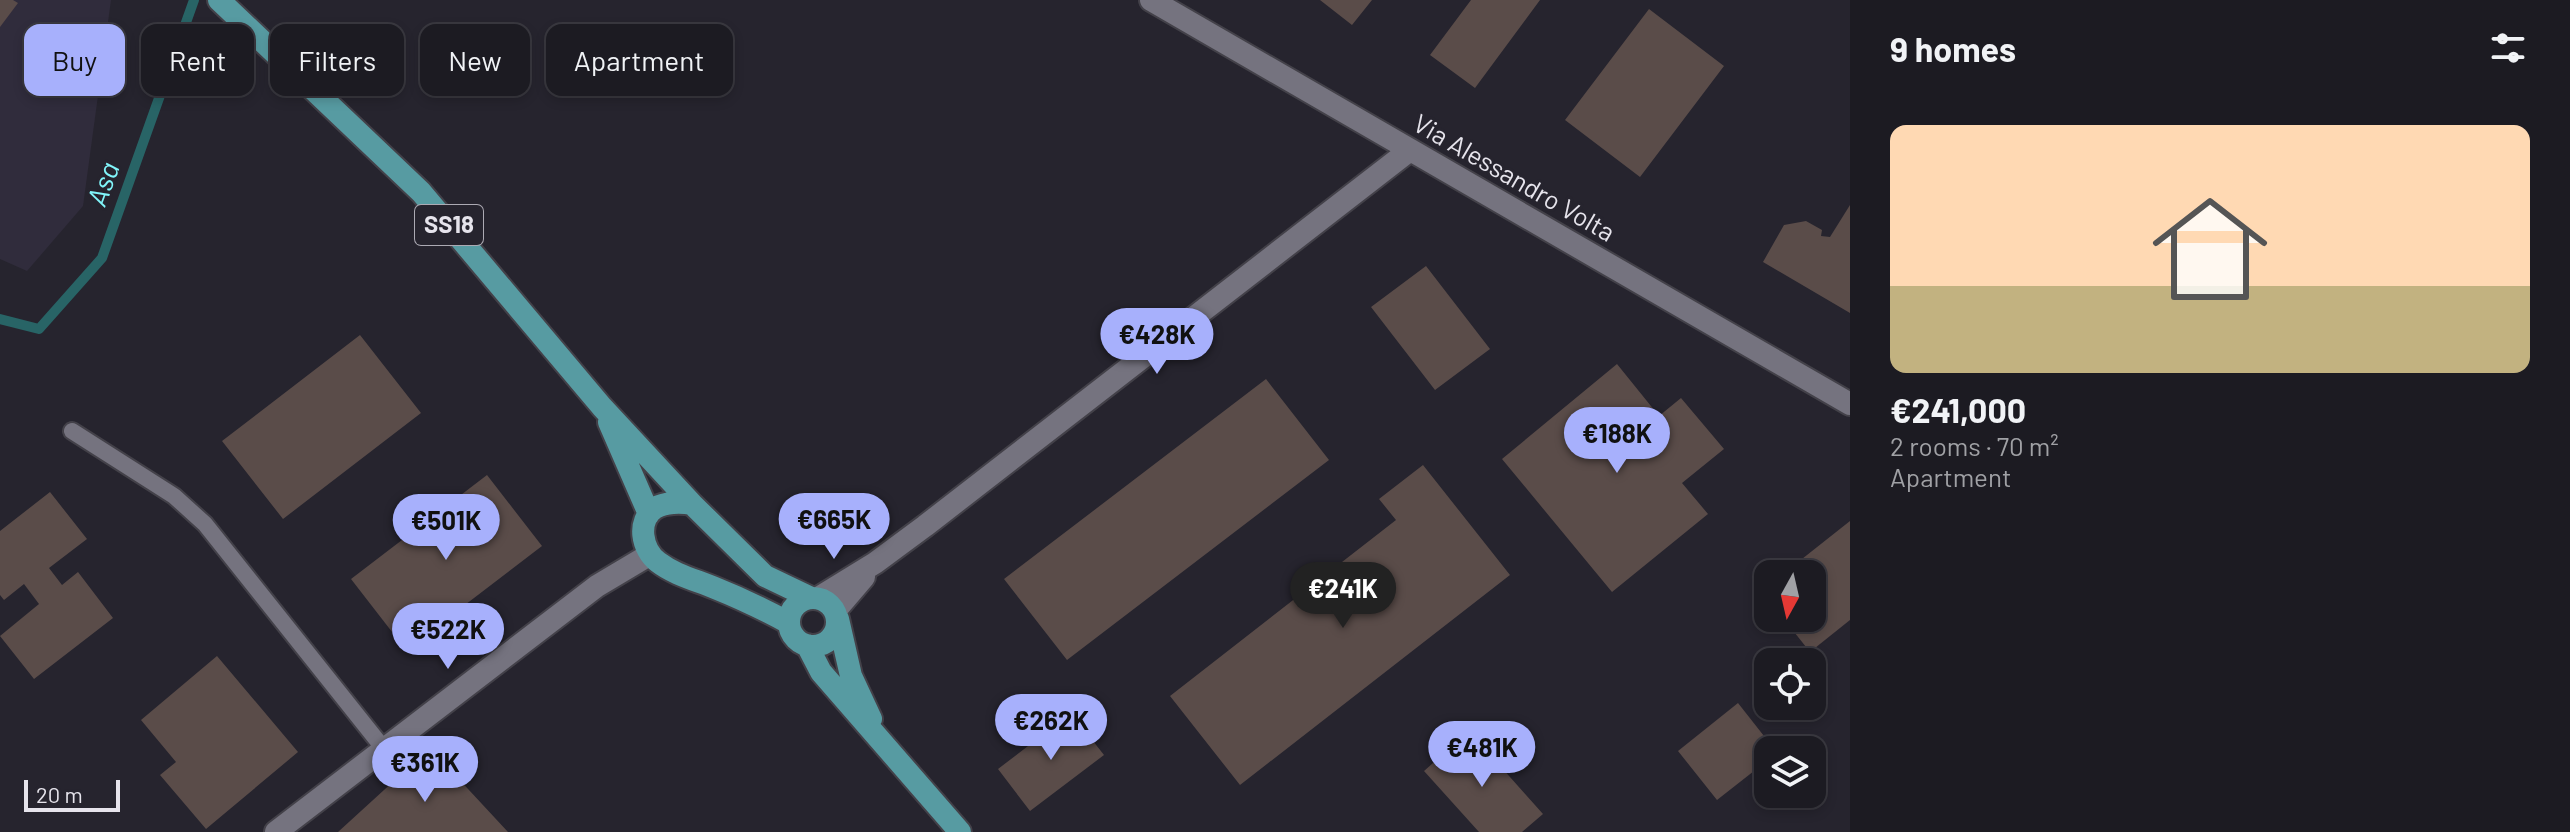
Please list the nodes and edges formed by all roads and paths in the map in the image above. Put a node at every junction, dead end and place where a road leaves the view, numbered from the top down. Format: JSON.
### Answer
{"nodes":[{"id":1,"x":219,"y":0,"type":"edge"},
{"id":2,"x":1151,"y":0,"type":"edge"},
{"id":3,"x":1410,"y":150,"type":"junction"},
{"id":4,"x":1850,"y":404,"type":"edge"},
{"id":5,"x":602,"y":407,"type":"junction"},
{"id":6,"x":72,"y":431,"type":"dead end"},
{"id":7,"x":692,"y":504,"type":"junction"},
{"id":8,"x":649,"y":514,"type":"junction"},
{"id":9,"x":649,"y":555,"type":"junction"},
{"id":10,"x":825,"y":606,"type":"junction"},
{"id":11,"x":789,"y":623,"type":"junction"},
{"id":12,"x":807,"y":645,"type":"junction"},
{"id":13,"x":883,"y":745,"type":"junction"},
{"id":14,"x":384,"y":749,"type":"junction"},
{"id":15,"x":276,"y":832,"type":"edge"},
{"id":16,"x":960,"y":832,"type":"edge"}],
"edges":[{"from":1,"to":5,"type":"main road","number":"SS18"},
{"from":2,"to":3,"type":"street","name":"Via Alessandro Volta"},
{"from":3,"to":4,"type":"street","name":"Via Alessandro Volta"},
{"from":3,"to":10,"type":"street"},
{"from":5,"to":7,"type":"main road","number":"SS18"},
{"from":5,"to":8,"type":"main road","number":"SS18"},
{"from":6,"to":14,"type":"lane"},
{"from":7,"to":8,"type":"main road"},
{"from":7,"to":10,"type":"main road","number":"SS18"},
{"from":8,"to":9,"type":"main road","number":"SS18"},
{"from":9,"to":11,"type":"main road"},
{"from":9,"to":14,"type":"street"},
{"from":10,"to":11,"type":"main road"},
{"from":10,"to":12,"type":"main road"},
{"from":10,"to":13,"type":"main road"},
{"from":11,"to":12,"type":"main road"},
{"from":12,"to":13,"type":"main road"},
{"from":13,"to":16,"type":"main road"},
{"from":14,"to":15,"type":"street"}]}
